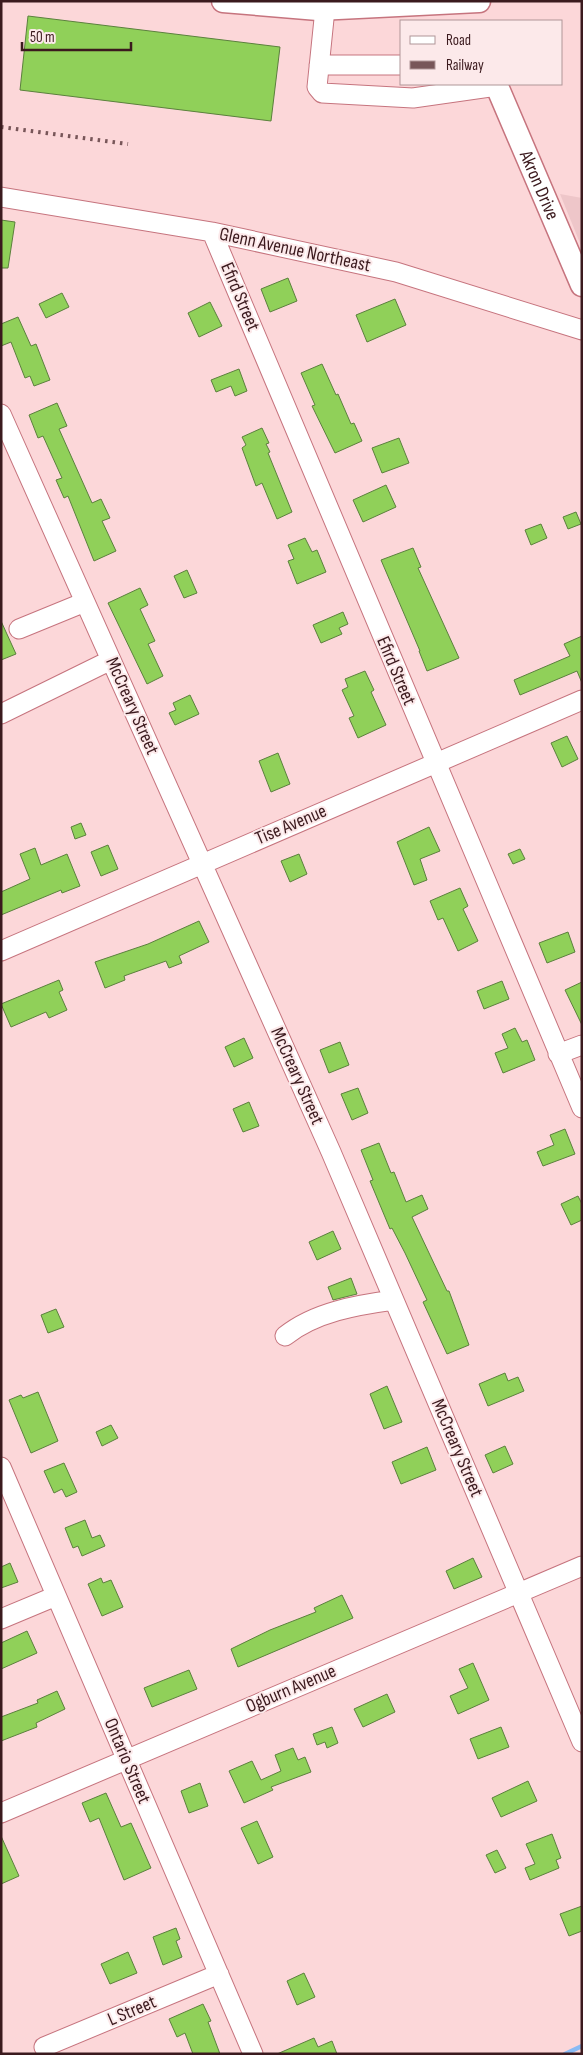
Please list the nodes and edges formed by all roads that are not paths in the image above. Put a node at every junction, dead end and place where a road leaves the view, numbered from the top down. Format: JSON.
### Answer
{"nodes":[{"id":1,"x":223,"y":1,"type":"edge"},
{"id":2,"x":467,"y":7,"type":"edge"},
{"id":3,"x":325,"y":8,"type":"junction"},
{"id":4,"x":319,"y":65,"type":"junction"},
{"id":5,"x":400,"y":65,"type":"edge"},
{"id":6,"x":496,"y":85,"type":"edge"},
{"id":7,"x":1,"y":198,"type":"edge"},
{"id":8,"x":212,"y":232,"type":"junction"},
{"id":9,"x":580,"y":281,"type":"edge"},
{"id":10,"x":582,"y":330,"type":"edge"},
{"id":11,"x":1,"y":414,"type":"edge"},
{"id":12,"x":85,"y":602,"type":"junction"},
{"id":13,"x":19,"y":630,"type":"dead end"},
{"id":14,"x":111,"y":660,"type":"junction"},
{"id":15,"x":582,"y":700,"type":"edge"},
{"id":16,"x":1,"y":714,"type":"edge"},
{"id":17,"x":435,"y":763,"type":"junction"},
{"id":18,"x":202,"y":864,"type":"junction"},
{"id":19,"x":1,"y":951,"type":"edge"},
{"id":20,"x":582,"y":1045,"type":"edge"},
{"id":21,"x":558,"y":1054,"type":"junction"},
{"id":22,"x":582,"y":1108,"type":"edge"},
{"id":23,"x":394,"y":1300,"type":"junction"},
{"id":24,"x":285,"y":1336,"type":"dead end"},
{"id":25,"x":1,"y":1467,"type":"edge"},
{"id":26,"x":582,"y":1566,"type":"edge"},
{"id":27,"x":519,"y":1594,"type":"junction"},
{"id":28,"x":56,"y":1596,"type":"junction"},
{"id":29,"x":1,"y":1619,"type":"edge"},
{"id":30,"x":582,"y":1742,"type":"edge"},
{"id":31,"x":126,"y":1759,"type":"junction"},
{"id":32,"x":1,"y":1813,"type":"edge"},
{"id":33,"x":219,"y":1974,"type":"junction"},
{"id":34,"x":44,"y":2047,"type":"dead end"},
{"id":35,"x":253,"y":2054,"type":"edge"}],
"edges":[{"from":1,"to":3,"type":"main road"},
{"from":2,"to":3,"type":"main road"},
{"from":3,"to":4,"type":"street"},
{"from":4,"to":5,"type":"street"},
{"from":4,"to":6,"type":"street"},
{"from":6,"to":9,"type":"main road","name":"Akron Drive"},
{"from":7,"to":8,"type":"street","name":"Glenn Avenue Northeast"},
{"from":8,"to":10,"type":"street","name":"Glenn Avenue Northeast"},
{"from":8,"to":17,"type":"street","name":"Efird Street"},
{"from":11,"to":12,"type":"street","name":"McCreary Street"},
{"from":12,"to":13,"type":"street"},
{"from":12,"to":14,"type":"street","name":"McCreary Street"},
{"from":14,"to":16,"type":"street"},
{"from":14,"to":18,"type":"street","name":"McCreary Street"},
{"from":15,"to":17,"type":"street","name":"Tise Avenue"},
{"from":17,"to":18,"type":"street","name":"Tise Avenue"},
{"from":17,"to":21,"type":"street","name":"Efird Street"},
{"from":18,"to":19,"type":"street","name":"Tise Avenue"},
{"from":18,"to":23,"type":"street","name":"McCreary Street"},
{"from":20,"to":21,"type":"street"},
{"from":21,"to":22,"type":"street","name":"Efird Street"},
{"from":23,"to":24,"type":"street"},
{"from":23,"to":27,"type":"street","name":"McCreary Street"},
{"from":25,"to":28,"type":"street","name":"Ontario Street"},
{"from":26,"to":27,"type":"street","name":"Ogburn Avenue"},
{"from":27,"to":30,"type":"street","name":"McCreary Street"},
{"from":27,"to":31,"type":"street","name":"Ogburn Avenue"},
{"from":28,"to":29,"type":"street"},
{"from":28,"to":31,"type":"street","name":"Ontario Street"},
{"from":31,"to":32,"type":"street","name":"Ogburn Avenue"},
{"from":31,"to":33,"type":"street","name":"Ontario Street"},
{"from":33,"to":34,"type":"street","name":"L Street"},
{"from":33,"to":35,"type":"street","name":"Ontario Street"}]}
